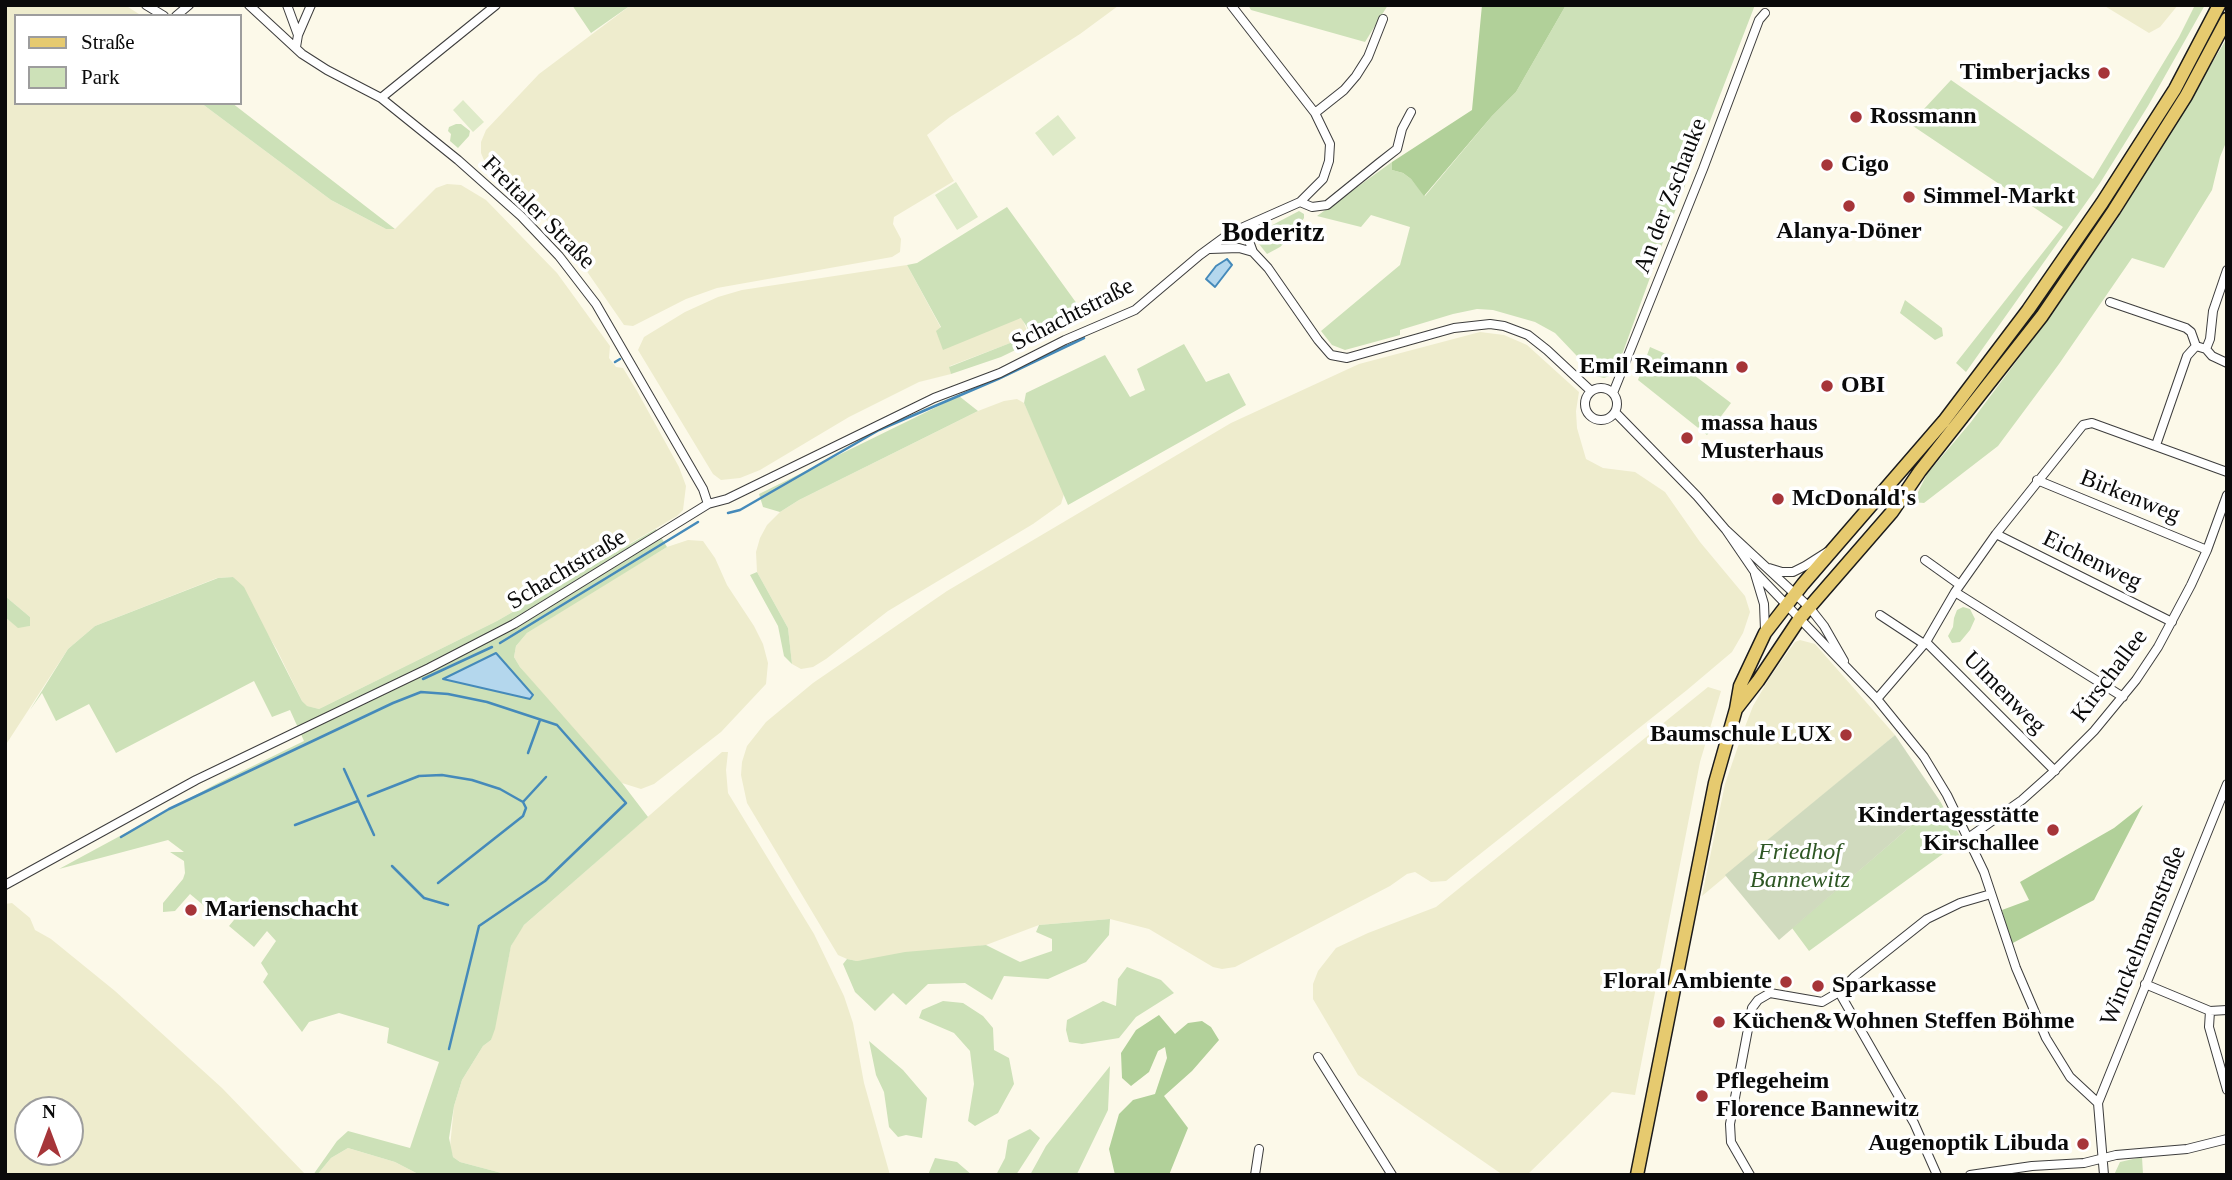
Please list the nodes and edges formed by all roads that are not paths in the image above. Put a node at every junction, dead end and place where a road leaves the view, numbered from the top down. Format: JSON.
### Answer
{"nodes":[{"id":1,"x":249,"y":5,"type":"edge"},
{"id":2,"x":287,"y":5,"type":"edge"},
{"id":3,"x":311,"y":5,"type":"edge"},
{"id":4,"x":496,"y":5,"type":"edge"},
{"id":5,"x":1231,"y":5,"type":"edge"},
{"id":6,"x":2219,"y":5,"type":"edge"},
{"id":7,"x":1765,"y":13,"type":"dead end"},
{"id":8,"x":1383,"y":19,"type":"dead end"},
{"id":9,"x":2227,"y":19,"type":"edge"},
{"id":10,"x":298,"y":35,"type":"junction"},
{"id":11,"x":296,"y":47,"type":"junction"},
{"id":12,"x":381,"y":98,"type":"junction"},
{"id":13,"x":1411,"y":112,"type":"dead end"},
{"id":14,"x":1315,"y":113,"type":"junction"},
{"id":15,"x":1300,"y":202,"type":"junction"},
{"id":16,"x":1255,"y":223,"type":"junction"},
{"id":17,"x":1210,"y":250,"type":"junction"},
{"id":18,"x":1253,"y":252,"type":"junction"},
{"id":19,"x":2227,"y":270,"type":"edge"},
{"id":20,"x":2110,"y":302,"type":"dead end"},
{"id":21,"x":2196,"y":346,"type":"junction"},
{"id":22,"x":2206,"y":349,"type":"junction"},
{"id":23,"x":2227,"y":363,"type":"edge"},
{"id":24,"x":1591,"y":391,"type":"junction"},
{"id":25,"x":1613,"y":393,"type":"junction"},
{"id":26,"x":1615,"y":412,"type":"junction"},
{"id":27,"x":2155,"y":445,"type":"junction"},
{"id":28,"x":2227,"y":472,"type":"edge"},
{"id":29,"x":2038,"y":480,"type":"junction"},
{"id":30,"x":2227,"y":495,"type":"edge"},
{"id":31,"x":708,"y":504,"type":"junction"},
{"id":32,"x":1726,"y":530,"type":"junction"},
{"id":33,"x":1996,"y":534,"type":"junction"},
{"id":34,"x":1836,"y":547,"type":"junction"},
{"id":35,"x":2207,"y":550,"type":"junction"},
{"id":36,"x":1925,"y":560,"type":"dead end"},
{"id":37,"x":1766,"y":567,"type":"junction"},
{"id":38,"x":1755,"y":571,"type":"junction"},
{"id":39,"x":1958,"y":589,"type":"junction"},
{"id":40,"x":1795,"y":595,"type":"junction"},
{"id":41,"x":1787,"y":606,"type":"junction"},
{"id":42,"x":1809,"y":607,"type":"junction"},
{"id":43,"x":1880,"y":615,"type":"dead end"},
{"id":44,"x":1800,"y":618,"type":"junction"},
{"id":45,"x":2172,"y":622,"type":"junction"},
{"id":46,"x":1765,"y":634,"type":"junction"},
{"id":47,"x":1925,"y":643,"type":"junction"},
{"id":48,"x":1846,"y":665,"type":"junction"},
{"id":49,"x":2123,"y":696,"type":"junction"},
{"id":50,"x":1877,"y":699,"type":"junction"},
{"id":51,"x":1736,"y":709,"type":"junction"},
{"id":52,"x":2054,"y":771,"type":"junction"},
{"id":53,"x":2227,"y":784,"type":"edge"},
{"id":54,"x":1968,"y":838,"type":"junction"},
{"id":55,"x":5,"y":885,"type":"edge"},
{"id":56,"x":1991,"y":894,"type":"junction"},
{"id":57,"x":2144,"y":984,"type":"junction"},
{"id":58,"x":1839,"y":992,"type":"junction"},
{"id":59,"x":2227,"y":1010,"type":"edge"},
{"id":60,"x":2210,"y":1011,"type":"junction"},
{"id":61,"x":1318,"y":1057,"type":"dead end"},
{"id":62,"x":2227,"y":1090,"type":"edge"},
{"id":63,"x":2098,"y":1102,"type":"junction"},
{"id":64,"x":2227,"y":1139,"type":"edge"},
{"id":65,"x":1259,"y":1149,"type":"dead end"},
{"id":66,"x":2103,"y":1158,"type":"junction"},
{"id":67,"x":1255,"y":1175,"type":"edge"},
{"id":68,"x":1392,"y":1175,"type":"edge"},
{"id":69,"x":1637,"y":1175,"type":"edge"},
{"id":70,"x":1750,"y":1175,"type":"edge"},
{"id":71,"x":1937,"y":1175,"type":"edge"},
{"id":72,"x":1970,"y":1175,"type":"edge"},
{"id":73,"x":2104,"y":1175,"type":"edge"}],
"edges":[{"from":1,"to":11,"type":"street","name":"Freitaler Straße"},
{"from":2,"to":10,"type":"street"},
{"from":3,"to":10,"type":"street"},
{"from":4,"to":12,"type":"street"},
{"from":5,"to":14,"type":"street"},
{"from":6,"to":34,"type":"main road"},
{"from":7,"to":25,"type":"street","name":"An der Zschauke"},
{"from":8,"to":14,"type":"street"},
{"from":9,"to":42,"type":"main road"},
{"from":10,"to":11,"type":"street"},
{"from":11,"to":12,"type":"street","name":"Freitaler Straße"},
{"from":12,"to":31,"type":"street","name":"Freitaler Straße"},
{"from":13,"to":15,"type":"street"},
{"from":14,"to":15,"type":"street"},
{"from":15,"to":16,"type":"street","name":"Schachtstraße"},
{"from":16,"to":17,"type":"street","name":"Schachtstraße"},
{"from":16,"to":18,"type":"street"},
{"from":17,"to":18,"type":"street"},
{"from":17,"to":31,"type":"street","name":"Schachtstraße"},
{"from":18,"to":24,"type":"street"},
{"from":19,"to":22,"type":"street"},
{"from":20,"to":21,"type":"street"},
{"from":21,"to":22,"type":"street"},
{"from":21,"to":27,"type":"street"},
{"from":22,"to":23,"type":"street"},
{"from":24,"to":25,"type":"street"},
{"from":24,"to":26,"type":"street"},
{"from":25,"to":26,"type":"street"},
{"from":26,"to":32,"type":"street"},
{"from":27,"to":28,"type":"street"},
{"from":27,"to":29,"type":"street"},
{"from":29,"to":33,"type":"street"},
{"from":29,"to":35,"type":"street","name":"Birkenweg"},
{"from":30,"to":35,"type":"street","name":"Kirschallee"},
{"from":31,"to":55,"type":"street","name":"Schachtstraße"},
{"from":32,"to":37,"type":"street"},
{"from":32,"to":38,"type":"street"},
{"from":33,"to":39,"type":"street"},
{"from":33,"to":45,"type":"street","name":"Eichenweg"},
{"from":34,"to":37,"type":"street"},
{"from":34,"to":40,"type":"main road"},
{"from":35,"to":45,"type":"street","name":"Kirschallee"},
{"from":36,"to":39,"type":"street"},
{"from":37,"to":40,"type":"street"},
{"from":38,"to":41,"type":"street"},
{"from":38,"to":46,"type":"street"},
{"from":39,"to":47,"type":"street"},
{"from":39,"to":49,"type":"street"},
{"from":40,"to":41,"type":"main road"},
{"from":40,"to":42,"type":"street"},
{"from":41,"to":44,"type":"street"},
{"from":41,"to":46,"type":"main road"},
{"from":42,"to":44,"type":"main road"},
{"from":42,"to":48,"type":"street"},
{"from":43,"to":47,"type":"street","name":"Ulmenweg"},
{"from":44,"to":48,"type":"street"},
{"from":44,"to":51,"type":"main road"},
{"from":45,"to":49,"type":"street","name":"Kirschallee"},
{"from":46,"to":51,"type":"main road"},
{"from":47,"to":50,"type":"street"},
{"from":47,"to":52,"type":"street","name":"Ulmenweg"},
{"from":48,"to":50,"type":"street"},
{"from":49,"to":52,"type":"street","name":"Kirschallee"},
{"from":50,"to":54,"type":"street"},
{"from":51,"to":69,"type":"main road"},
{"from":52,"to":54,"type":"street","name":"Kirschallee"},
{"from":53,"to":57,"type":"street","name":"Winckelmannstraße"},
{"from":54,"to":56,"type":"street"},
{"from":56,"to":58,"type":"street"},
{"from":56,"to":63,"type":"street"},
{"from":57,"to":60,"type":"street"},
{"from":57,"to":63,"type":"street","name":"Winckelmannstraße"},
{"from":58,"to":70,"type":"street"},
{"from":58,"to":71,"type":"street"},
{"from":59,"to":60,"type":"street"},
{"from":60,"to":62,"type":"street"},
{"from":61,"to":68,"type":"street"},
{"from":63,"to":66,"type":"street"},
{"from":64,"to":66,"type":"street"},
{"from":65,"to":67,"type":"street"},
{"from":66,"to":72,"type":"street"},
{"from":66,"to":73,"type":"street"}]}
